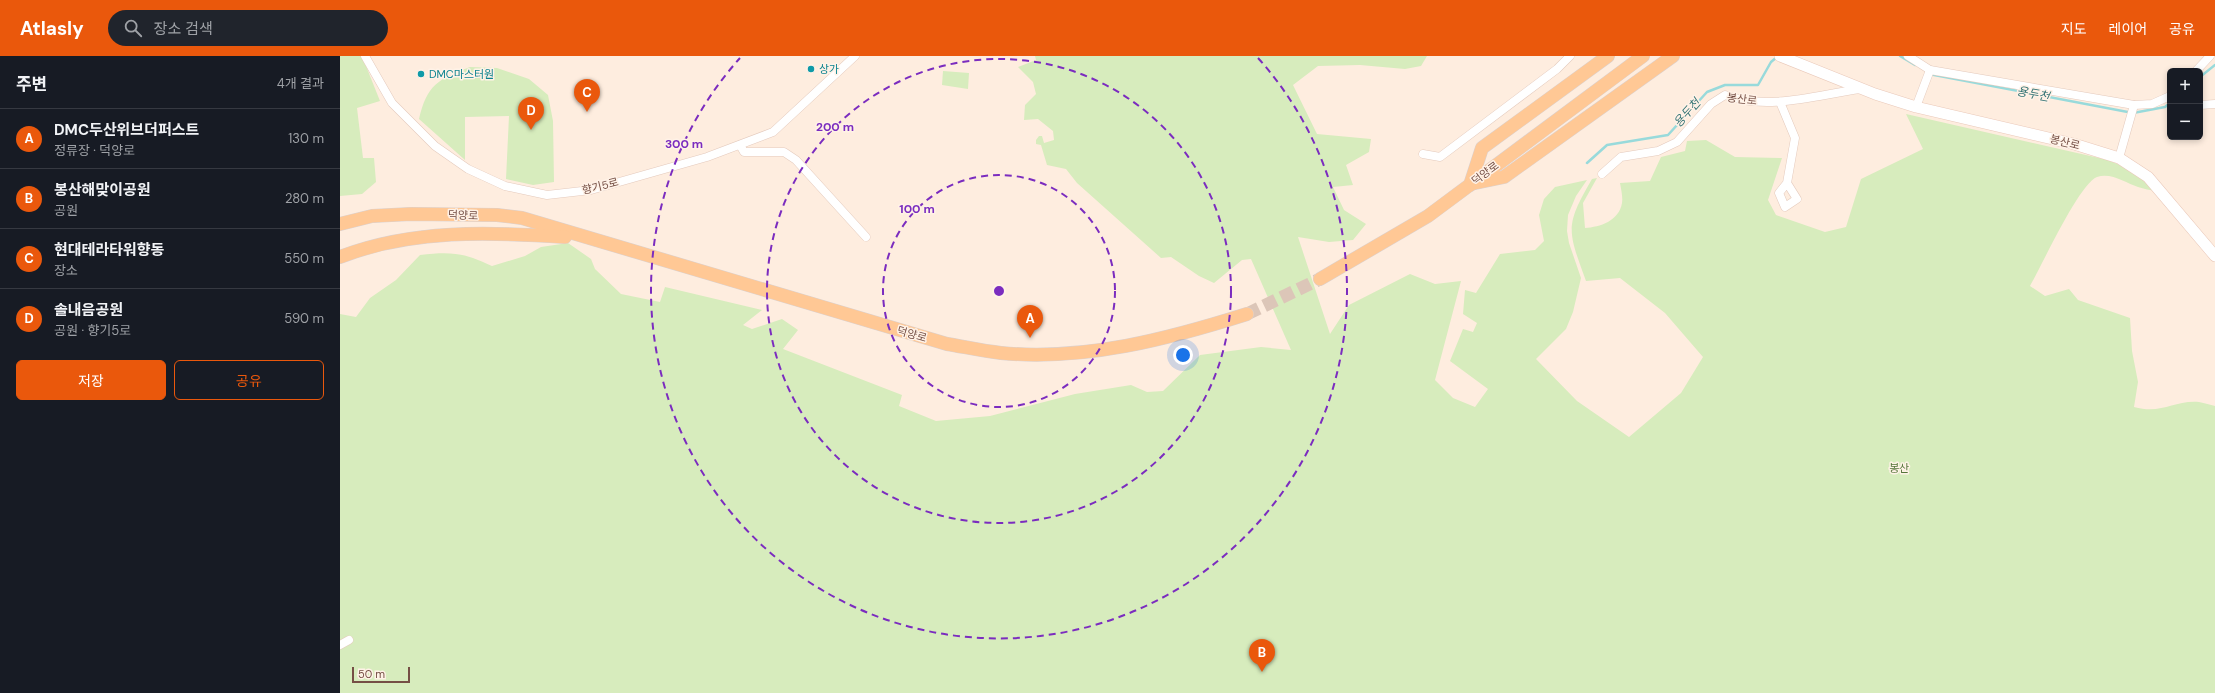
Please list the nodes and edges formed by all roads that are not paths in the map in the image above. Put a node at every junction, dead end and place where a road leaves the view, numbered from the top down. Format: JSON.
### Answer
{"nodes":[{"id":1,"x":365,"y":56,"type":"edge"},
{"id":2,"x":855,"y":56,"type":"edge"},
{"id":3,"x":1570,"y":56,"type":"edge"},
{"id":4,"x":1608,"y":56,"type":"edge"},
{"id":5,"x":1643,"y":56,"type":"edge"},
{"id":6,"x":1780,"y":56,"type":"edge"},
{"id":7,"x":1908,"y":56,"type":"edge"},
{"id":8,"x":2210,"y":56,"type":"edge"},
{"id":9,"x":1673,"y":57,"type":"edge"},
{"id":10,"x":2199,"y":68,"type":"edge"},
{"id":11,"x":1930,"y":70,"type":"junction"},
{"id":12,"x":1861,"y":88,"type":"junction"},
{"id":13,"x":2167,"y":97,"type":"edge"},
{"id":14,"x":1780,"y":102,"type":"junction"},
{"id":15,"x":2215,"y":104,"type":"edge"},
{"id":16,"x":2134,"y":105,"type":"junction"},
{"id":17,"x":2203,"y":105,"type":"edge"},
{"id":18,"x":1916,"y":107,"type":"junction"},
{"id":19,"x":742,"y":148,"type":"junction"},
{"id":20,"x":1423,"y":154,"type":"dead end"},
{"id":21,"x":2119,"y":158,"type":"junction"},
{"id":22,"x":1602,"y":174,"type":"dead end"},
{"id":23,"x":1786,"y":183,"type":"dead end"},
{"id":24,"x":1470,"y":185,"type":"junction"},
{"id":25,"x":340,"y":224,"type":"edge"},
{"id":26,"x":866,"y":236,"type":"dead end"},
{"id":27,"x":584,"y":238,"type":"junction"},
{"id":28,"x":2215,"y":256,"type":"edge"},
{"id":29,"x":340,"y":257,"type":"edge"},
{"id":30,"x":1320,"y":279,"type":"tunnel mouth"},
{"id":31,"x":1247,"y":314,"type":"tunnel mouth"},
{"id":32,"x":349,"y":640,"type":"dead end"},
{"id":33,"x":340,"y":645,"type":"edge"}],
"edges":[{"from":1,"to":19,"type":"street","name":"향기5로"},
{"from":2,"to":19,"type":"street","name":"향기5로"},
{"from":3,"to":20,"type":"street"},
{"from":4,"to":24,"type":"main road"},
{"from":5,"to":24,"type":"main road","name":"덕양로"},
{"from":6,"to":12,"type":"main road","name":"봉산로"},
{"from":7,"to":11,"type":"street"},
{"from":8,"to":10,"type":"street"},
{"from":9,"to":24,"type":"main road"},
{"from":11,"to":16,"type":"street"},
{"from":11,"to":18,"type":"street"},
{"from":12,"to":14,"type":"street","name":"봉산로"},
{"from":12,"to":18,"type":"main road","name":"봉산로"},
{"from":13,"to":16,"type":"street"},
{"from":14,"to":22,"type":"street","name":"봉산로"},
{"from":14,"to":23,"type":"street"},
{"from":15,"to":17,"type":"street"},
{"from":16,"to":21,"type":"street"},
{"from":18,"to":21,"type":"main road","name":"봉산로"},
{"from":19,"to":26,"type":"street"},
{"from":21,"to":28,"type":"main road","name":"봉산로"},
{"from":24,"to":30,"type":"main road","name":"덕양로"},
{"from":25,"to":27,"type":"main road","name":"덕양로"},
{"from":27,"to":29,"type":"main road","name":"덕양로"},
{"from":27,"to":31,"type":"main road","name":"덕양로"},
{"from":32,"to":33,"type":"street"}]}
